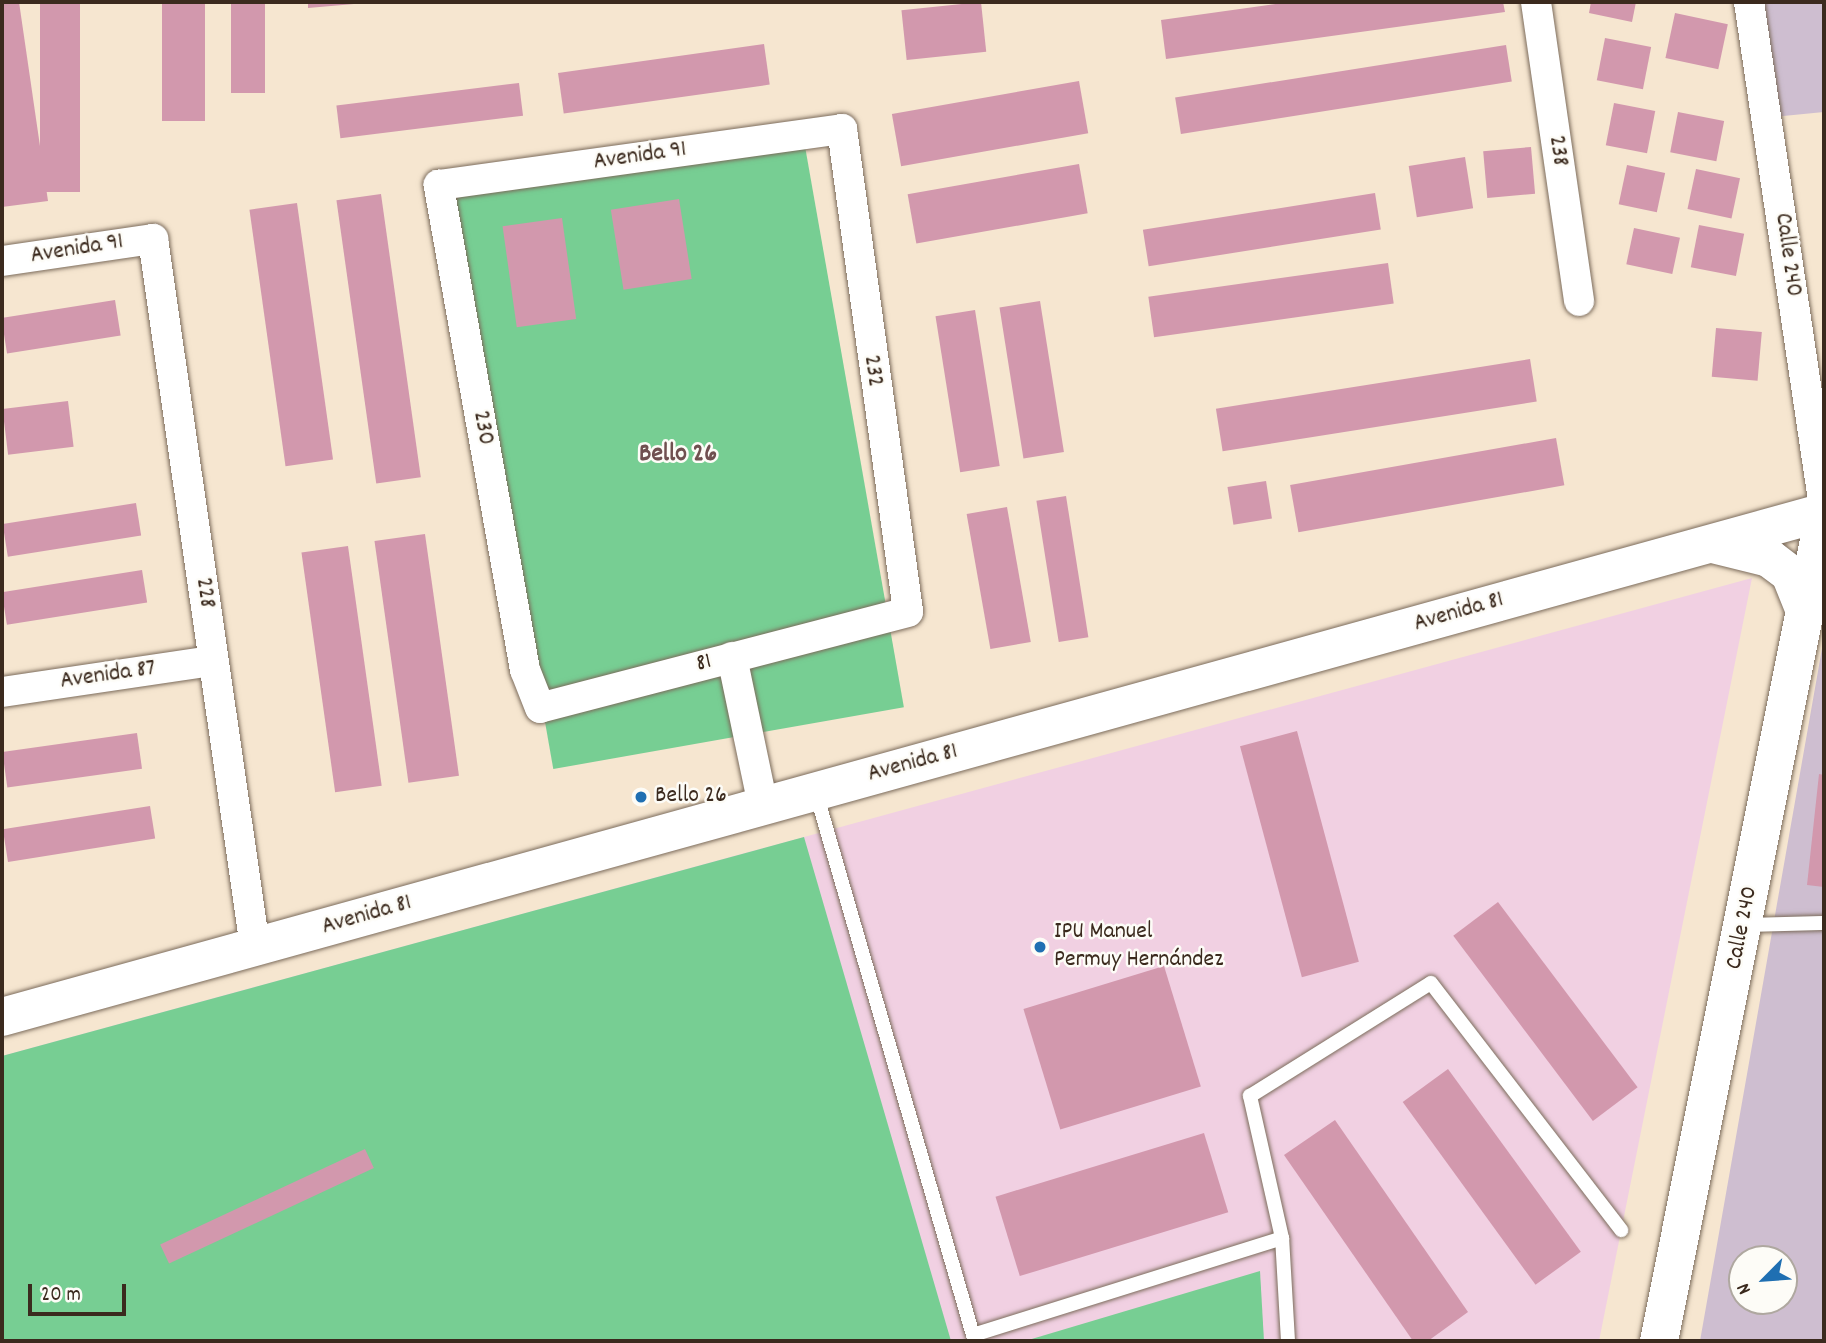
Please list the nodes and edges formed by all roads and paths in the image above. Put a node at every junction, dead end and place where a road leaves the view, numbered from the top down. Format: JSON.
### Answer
{"nodes":[{"id":1,"x":1535,"y":2,"type":"edge"},
{"id":2,"x":1749,"y":2,"type":"edge"},
{"id":3,"x":842,"y":130,"type":"joint"},
{"id":4,"x":439,"y":185,"type":"joint"},
{"id":5,"x":153,"y":239,"type":"joint"},
{"id":6,"x":2,"y":261,"type":"edge"},
{"id":7,"x":1579,"y":300,"type":"dead end"},
{"id":8,"x":1824,"y":511,"type":"edge"},
{"id":9,"x":1711,"y":543,"type":"junction"},
{"id":10,"x":1805,"y":611,"type":"junction"},
{"id":11,"x":908,"y":612,"type":"joint"},
{"id":12,"x":732,"y":657,"type":"junction"},
{"id":13,"x":214,"y":661,"type":"junction"},
{"id":14,"x":525,"y":670,"type":"joint"},
{"id":15,"x":2,"y":692,"type":"edge"},
{"id":16,"x":816,"y":791,"type":"junction"},
{"id":17,"x":763,"y":806,"type":"junction"},
{"id":18,"x":1824,"y":923,"type":"edge"},
{"id":19,"x":1744,"y":925,"type":"junction"},
{"id":20,"x":255,"y":947,"type":"junction"},
{"id":21,"x":2,"y":1017,"type":"edge"},
{"id":22,"x":1621,"y":1230,"type":"dead end"},
{"id":23,"x":1282,"y":1238,"type":"junction"},
{"id":24,"x":1288,"y":1341,"type":"edge"},
{"id":25,"x":1658,"y":1341,"type":"edge"}],
"edges":[{"from":1,"to":7,"type":"street","name":"238"},
{"from":2,"to":8,"type":"street","name":"Calle 240"},
{"from":3,"to":4,"type":"street","name":"Avenida 91"},
{"from":3,"to":11,"type":"street","name":"232"},
{"from":4,"to":14,"type":"street","name":"230"},
{"from":5,"to":6,"type":"street","name":"Avenida 91"},
{"from":5,"to":13,"type":"street","name":"228"},
{"from":8,"to":9,"type":"main road","name":"Avenida 81"},
{"from":8,"to":10,"type":"main road","name":"Calle 240"},
{"from":9,"to":10,"type":"main road"},
{"from":9,"to":16,"type":"main road","name":"Avenida 81"},
{"from":10,"to":19,"type":"main road","name":"Calle 240"},
{"from":11,"to":12,"type":"street","name":"81"},
{"from":12,"to":14,"type":"street","name":"81"},
{"from":12,"to":17,"type":"street"},
{"from":13,"to":15,"type":"street","name":"Avenida 87"},
{"from":13,"to":20,"type":"street","name":"228"},
{"from":16,"to":17,"type":"main road","name":"Avenida 81"},
{"from":16,"to":23,"type":"lane"},
{"from":17,"to":20,"type":"main road","name":"Avenida 81"},
{"from":18,"to":19,"type":"lane"},
{"from":19,"to":25,"type":"main road","name":"Calle 240"},
{"from":20,"to":21,"type":"main road","name":"Avenida 81"},
{"from":22,"to":23,"type":"lane"},
{"from":23,"to":24,"type":"lane"}]}
